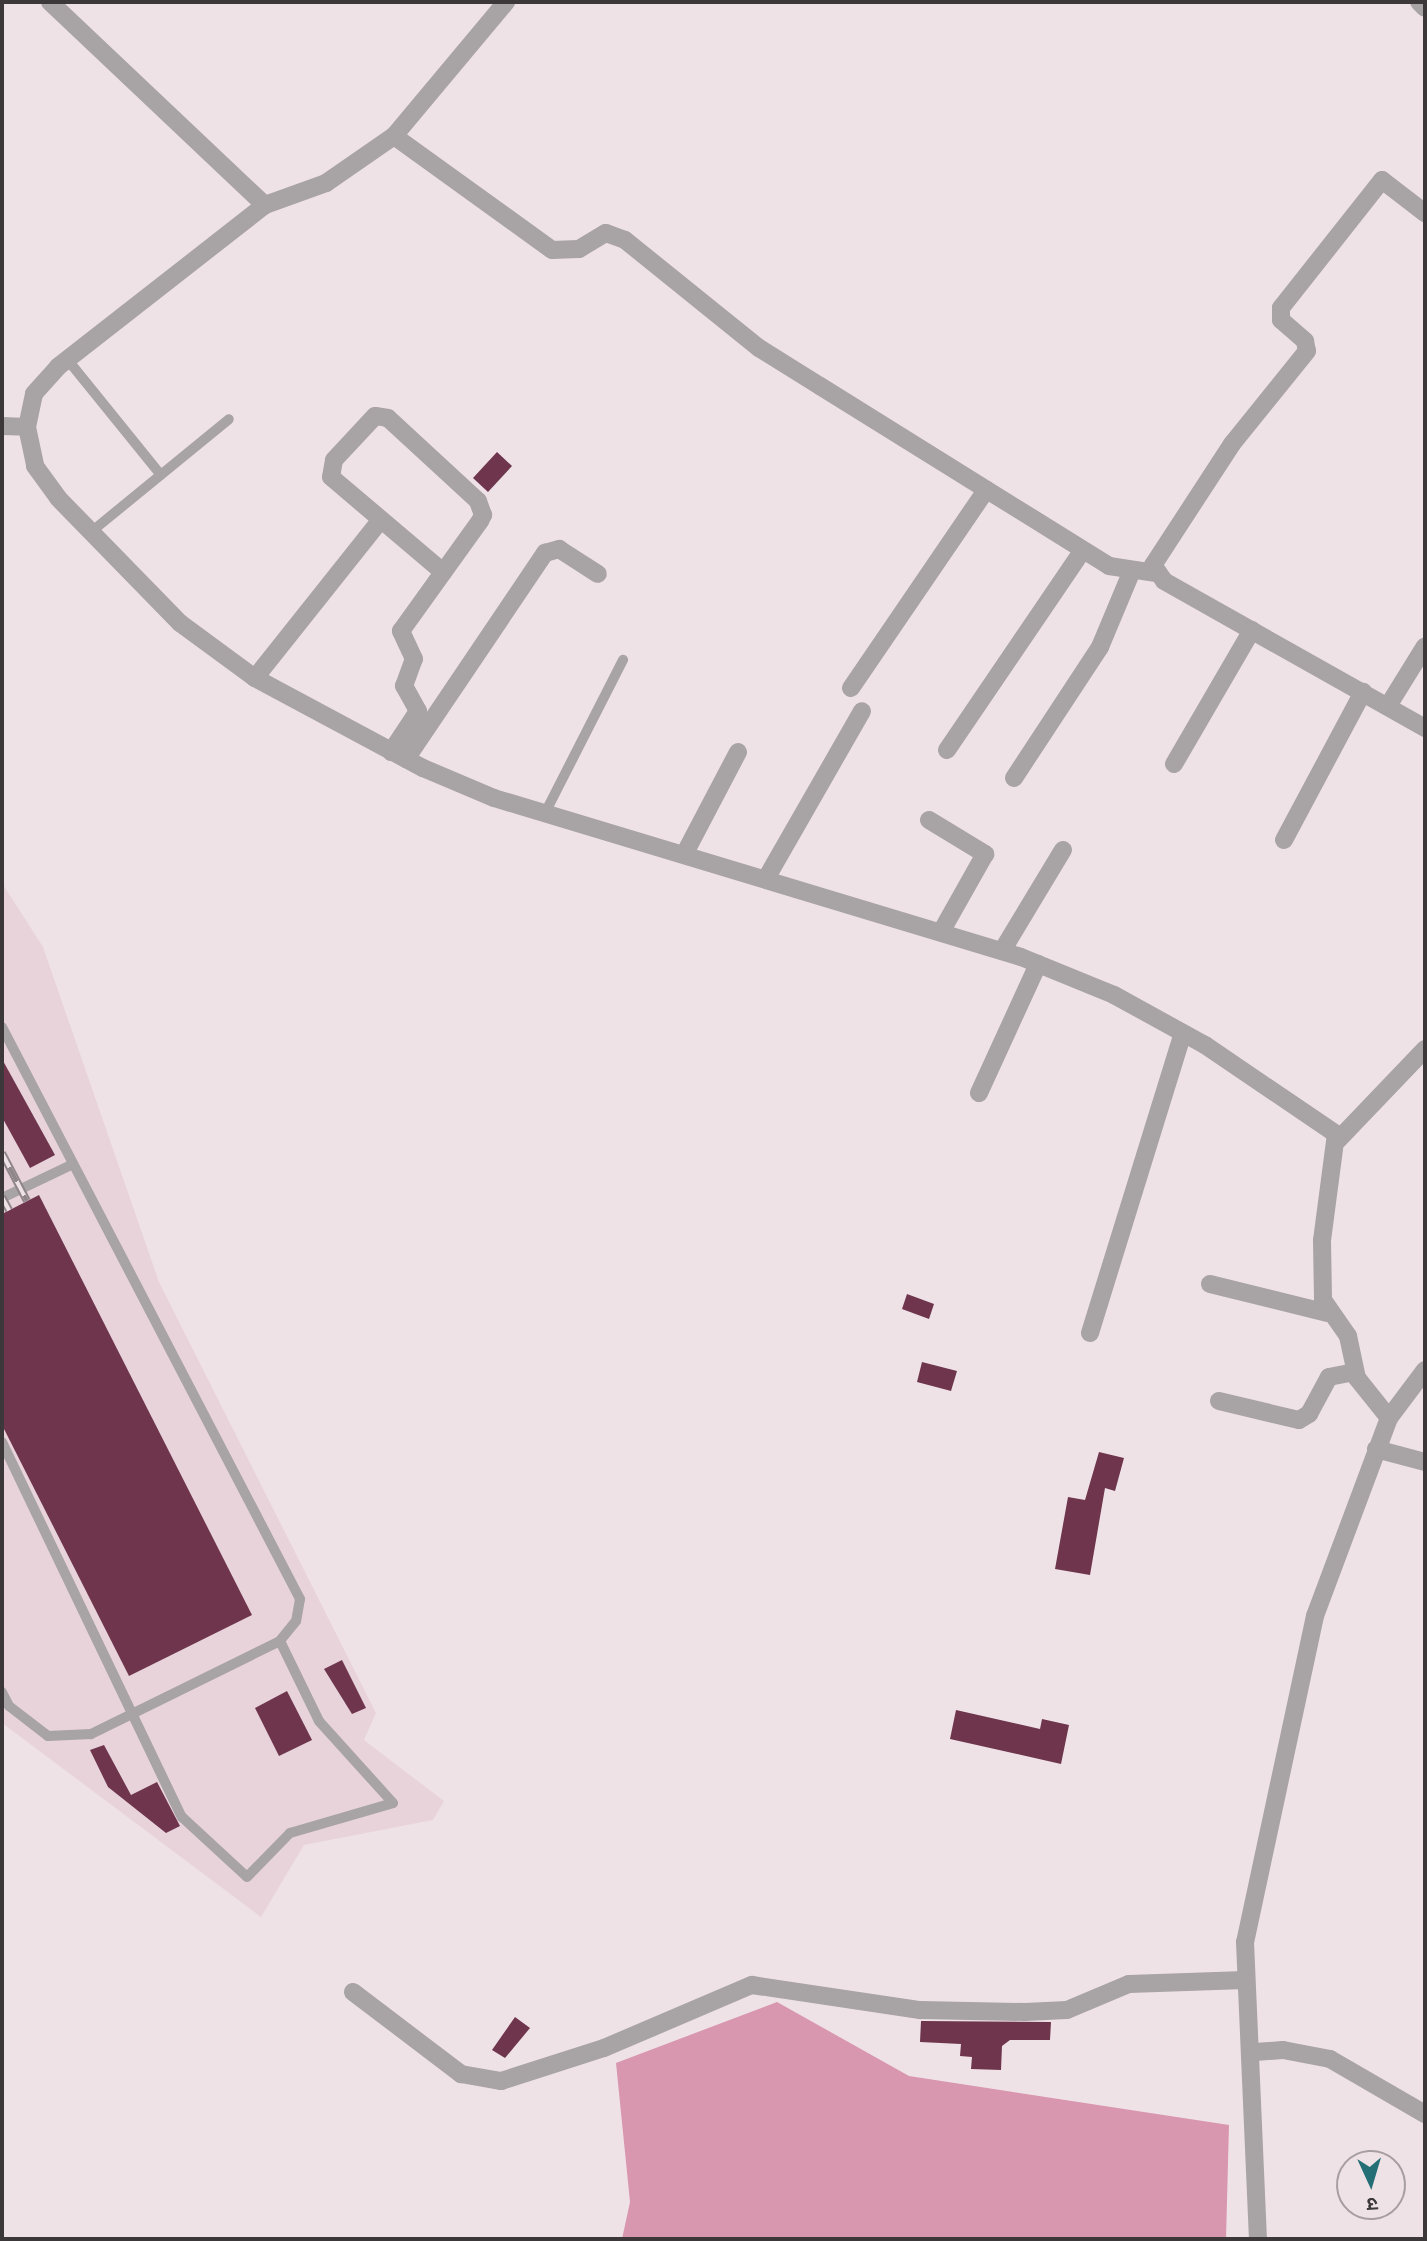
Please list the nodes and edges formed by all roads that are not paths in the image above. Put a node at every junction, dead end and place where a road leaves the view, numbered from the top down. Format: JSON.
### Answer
{"nodes":[{"id":1,"x":50,"y":2,"type":"edge"},
{"id":2,"x":506,"y":2,"type":"edge"},
{"id":3,"x":1419,"y":2,"type":"edge"},
{"id":4,"x":1425,"y":8,"type":"edge"},
{"id":5,"x":394,"y":136,"type":"junction"},
{"id":6,"x":265,"y":205,"type":"junction"},
{"id":7,"x":1425,"y":213,"type":"edge"},
{"id":8,"x":68,"y":359,"type":"junction"},
{"id":9,"x":229,"y":419,"type":"dead end"},
{"id":10,"x":2,"y":426,"type":"edge"},
{"id":11,"x":27,"y":427,"type":"junction"},
{"id":12,"x":161,"y":475,"type":"junction"},
{"id":13,"x":986,"y":490,"type":"junction"},
{"id":14,"x":380,"y":521,"type":"junction"},
{"id":15,"x":91,"y":532,"type":"junction"},
{"id":16,"x":1082,"y":551,"type":"junction"},
{"id":17,"x":443,"y":572,"type":"junction"},
{"id":18,"x":1131,"y":573,"type":"junction"},
{"id":19,"x":1156,"y":573,"type":"junction"},
{"id":20,"x":598,"y":574,"type":"dead end"},
{"id":21,"x":1252,"y":629,"type":"junction"},
{"id":22,"x":1425,"y":646,"type":"edge"},
{"id":23,"x":623,"y":660,"type":"dead end"},
{"id":24,"x":255,"y":678,"type":"junction"},
{"id":25,"x":852,"y":688,"type":"dead end"},
{"id":26,"x":1363,"y":692,"type":"junction"},
{"id":27,"x":1388,"y":706,"type":"junction"},
{"id":28,"x":862,"y":711,"type":"dead end"},
{"id":29,"x":1425,"y":728,"type":"edge"},
{"id":30,"x":947,"y":750,"type":"dead end"},
{"id":31,"x":738,"y":752,"type":"dead end"},
{"id":32,"x":398,"y":756,"type":"junction"},
{"id":33,"x":1174,"y":764,"type":"dead end"},
{"id":34,"x":1014,"y":778,"type":"dead end"},
{"id":35,"x":545,"y":813,"type":"junction"},
{"id":36,"x":929,"y":820,"type":"dead end"},
{"id":37,"x":1284,"y":840,"type":"dead end"},
{"id":38,"x":1063,"y":850,"type":"dead end"},
{"id":39,"x":685,"y":853,"type":"junction"},
{"id":40,"x":767,"y":877,"type":"junction"},
{"id":41,"x":941,"y":932,"type":"junction"},
{"id":42,"x":1002,"y":951,"type":"junction"},
{"id":43,"x":1038,"y":964,"type":"junction"},
{"id":44,"x":2,"y":1027,"type":"edge"},
{"id":45,"x":1183,"y":1033,"type":"junction"},
{"id":46,"x":1425,"y":1049,"type":"edge"},
{"id":47,"x":979,"y":1093,"type":"dead end"},
{"id":48,"x":1338,"y":1140,"type":"junction"},
{"id":49,"x":71,"y":1165,"type":"junction"},
{"id":50,"x":2,"y":1198,"type":"edge"},
{"id":51,"x":1210,"y":1284,"type":"dead end"},
{"id":52,"x":1327,"y":1313,"type":"junction"},
{"id":53,"x":1090,"y":1333,"type":"dead end"},
{"id":54,"x":1425,"y":1370,"type":"edge"},
{"id":55,"x":1355,"y":1372,"type":"junction"},
{"id":56,"x":1219,"y":1401,"type":"dead end"},
{"id":57,"x":1389,"y":1418,"type":"junction"},
{"id":58,"x":2,"y":1442,"type":"edge"},
{"id":59,"x":1376,"y":1450,"type":"junction"},
{"id":60,"x":1425,"y":1462,"type":"edge"},
{"id":61,"x":280,"y":1641,"type":"junction"},
{"id":62,"x":2,"y":1692,"type":"edge"},
{"id":63,"x":136,"y":1711,"type":"junction"},
{"id":64,"x":1245,"y":1980,"type":"junction"},
{"id":65,"x":353,"y":1992,"type":"dead end"},
{"id":66,"x":1255,"y":2052,"type":"junction"},
{"id":67,"x":1425,"y":2114,"type":"edge"},
{"id":68,"x":1258,"y":2239,"type":"edge"}],
"edges":[{"from":1,"to":6,"type":"street"},
{"from":2,"to":5,"type":"street"},
{"from":3,"to":4,"type":"street"},
{"from":5,"to":6,"type":"street"},
{"from":5,"to":13,"type":"street"},
{"from":6,"to":8,"type":"street"},
{"from":7,"to":19,"type":"street"},
{"from":8,"to":11,"type":"street"},
{"from":8,"to":12,"type":"lane"},
{"from":9,"to":12,"type":"lane"},
{"from":10,"to":11,"type":"street"},
{"from":11,"to":15,"type":"street"},
{"from":12,"to":15,"type":"lane"},
{"from":13,"to":16,"type":"street"},
{"from":13,"to":25,"type":"street"},
{"from":14,"to":17,"type":"street"},
{"from":14,"to":17,"type":"street"},
{"from":14,"to":24,"type":"street"},
{"from":15,"to":24,"type":"street"},
{"from":16,"to":18,"type":"street"},
{"from":16,"to":30,"type":"street"},
{"from":17,"to":32,"type":"street"},
{"from":18,"to":19,"type":"street"},
{"from":18,"to":34,"type":"street"},
{"from":19,"to":21,"type":"street"},
{"from":20,"to":32,"type":"street"},
{"from":21,"to":26,"type":"street"},
{"from":21,"to":33,"type":"street"},
{"from":22,"to":27,"type":"street"},
{"from":23,"to":35,"type":"lane"},
{"from":24,"to":32,"type":"street"},
{"from":26,"to":27,"type":"street"},
{"from":26,"to":37,"type":"street"},
{"from":27,"to":29,"type":"street"},
{"from":28,"to":40,"type":"street"},
{"from":31,"to":39,"type":"street"},
{"from":32,"to":35,"type":"street"},
{"from":35,"to":39,"type":"street"},
{"from":36,"to":41,"type":"street"},
{"from":38,"to":42,"type":"street"},
{"from":39,"to":40,"type":"street"},
{"from":40,"to":41,"type":"street"},
{"from":41,"to":42,"type":"street"},
{"from":42,"to":43,"type":"street"},
{"from":43,"to":45,"type":"street"},
{"from":43,"to":47,"type":"street"},
{"from":44,"to":49,"type":"lane"},
{"from":45,"to":48,"type":"street"},
{"from":45,"to":53,"type":"street"},
{"from":46,"to":48,"type":"street"},
{"from":48,"to":52,"type":"street"},
{"from":49,"to":50,"type":"lane"},
{"from":49,"to":61,"type":"lane"},
{"from":51,"to":52,"type":"street"},
{"from":52,"to":55,"type":"street"},
{"from":54,"to":57,"type":"street"},
{"from":55,"to":56,"type":"street"},
{"from":55,"to":57,"type":"street"},
{"from":57,"to":59,"type":"street"},
{"from":58,"to":63,"type":"lane"},
{"from":59,"to":60,"type":"street"},
{"from":59,"to":64,"type":"street"},
{"from":61,"to":63,"type":"lane"},
{"from":61,"to":63,"type":"lane"},
{"from":62,"to":63,"type":"lane"},
{"from":64,"to":65,"type":"street"},
{"from":64,"to":66,"type":"street"},
{"from":66,"to":67,"type":"street"},
{"from":66,"to":68,"type":"street"}]}
